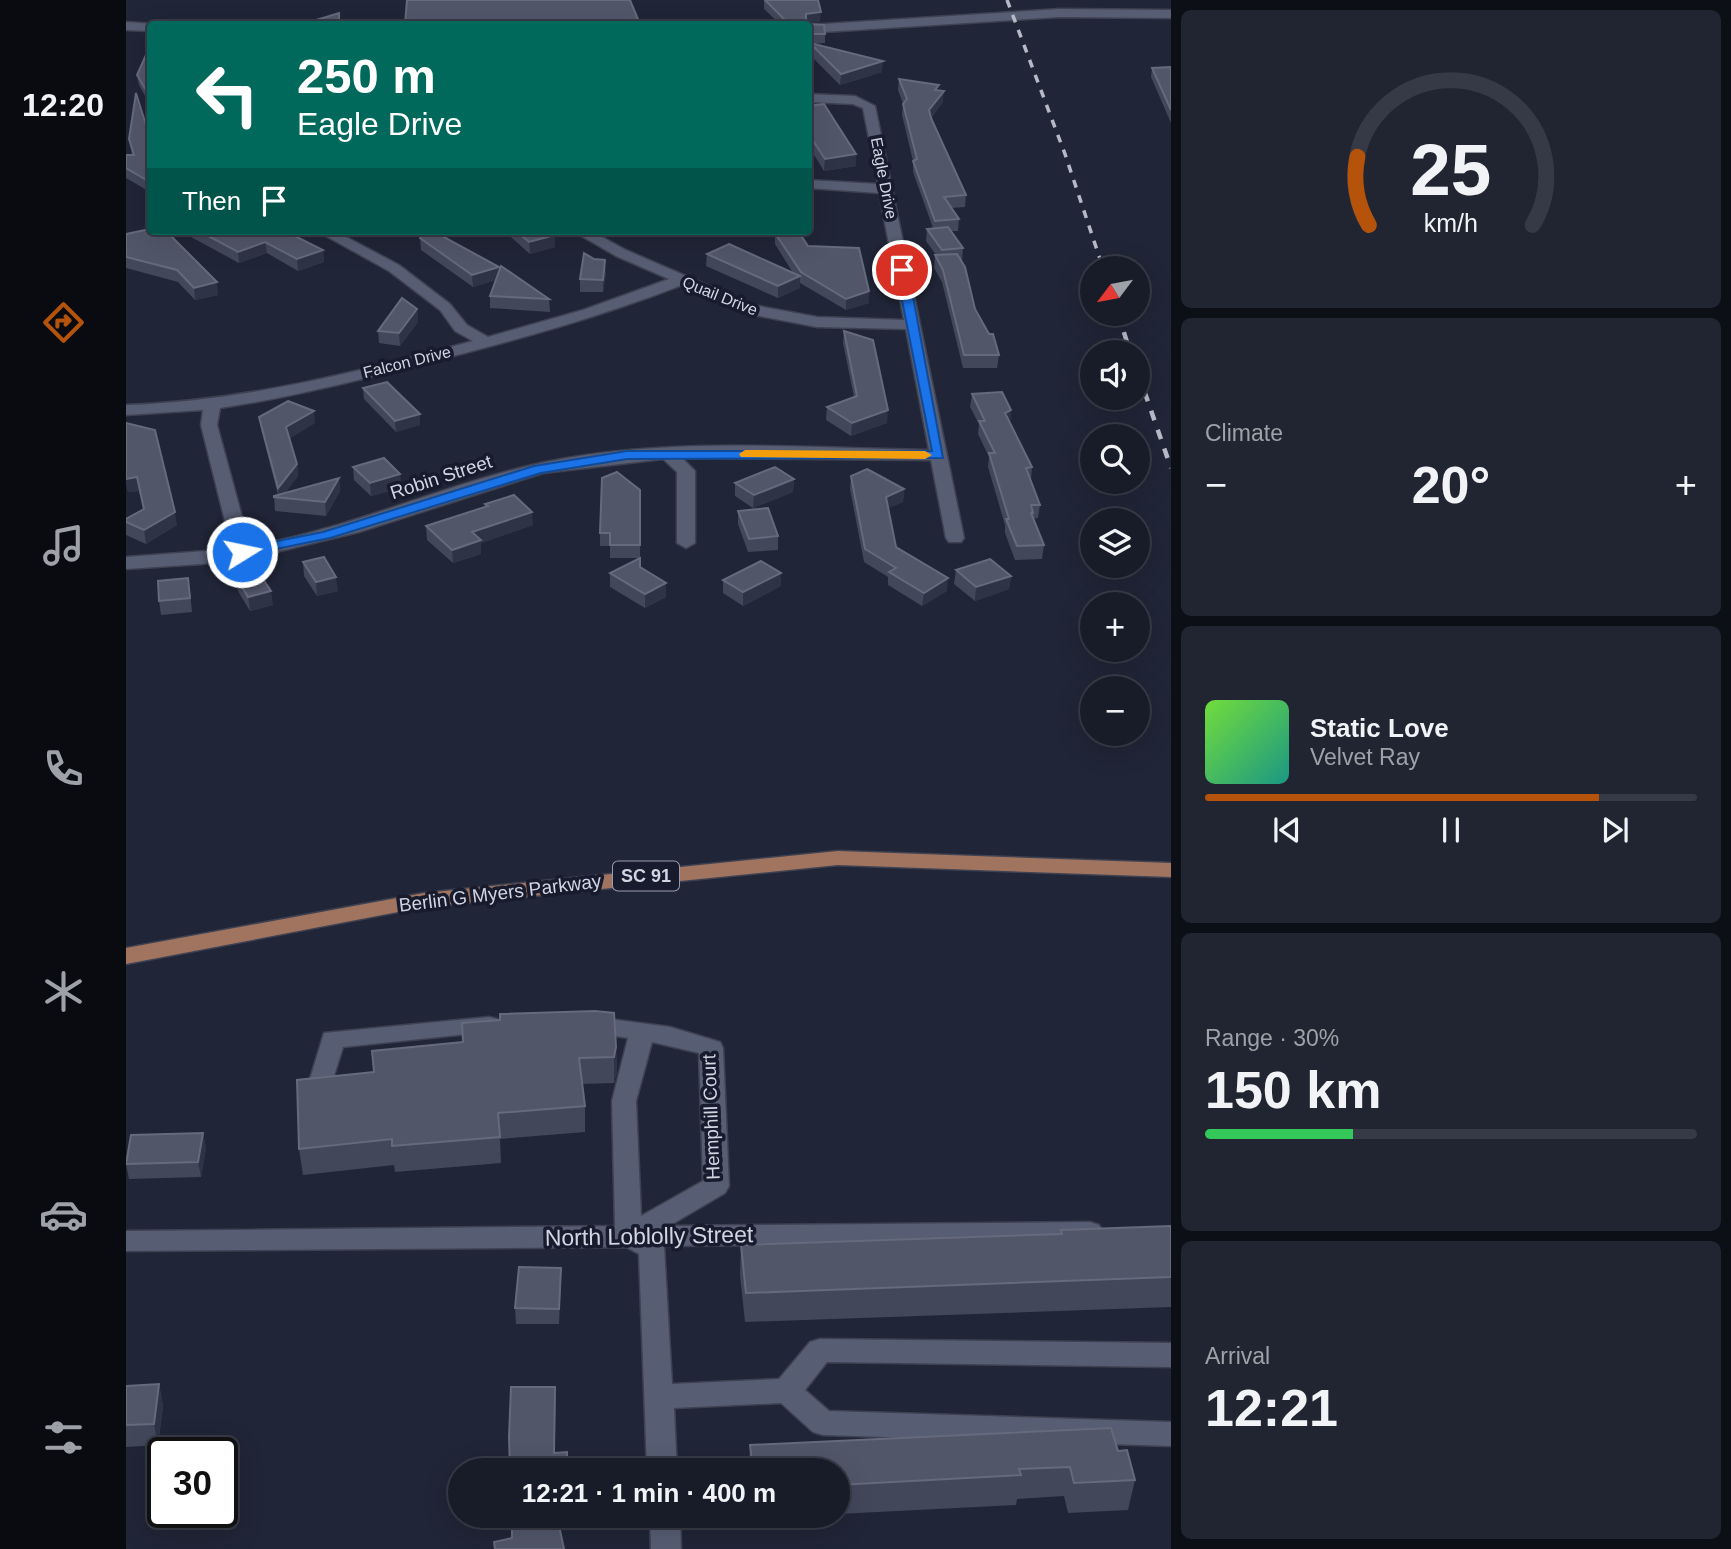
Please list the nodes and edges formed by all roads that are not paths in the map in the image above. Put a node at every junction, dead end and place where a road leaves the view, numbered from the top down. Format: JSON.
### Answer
{"nodes":[{"id":1,"x":1055,"y":0,"type":"edge"},
{"id":2,"x":1086,"y":12,"type":"junction"},
{"id":3,"x":1060,"y":13,"type":"junction"},
{"id":4,"x":1171,"y":14,"type":"edge"},
{"id":5,"x":126,"y":24,"type":"edge"},
{"id":6,"x":147,"y":27,"type":"edge"},
{"id":7,"x":812,"y":29,"type":"edge"},
{"id":8,"x":812,"y":98,"type":"edge"},
{"id":9,"x":812,"y":184,"type":"edge"},
{"id":10,"x":886,"y":188,"type":"junction"},
{"id":11,"x":332,"y":235,"type":"edge"},
{"id":12,"x":588,"y":235,"type":"edge"},
{"id":13,"x":681,"y":280,"type":"junction"},
{"id":14,"x":913,"y":325,"type":"junction"},
{"id":15,"x":485,"y":342,"type":"junction"},
{"id":16,"x":212,"y":403,"type":"junction"},
{"id":17,"x":126,"y":410,"type":"edge"},
{"id":18,"x":667,"y":453,"type":"junction"},
{"id":19,"x":939,"y":455,"type":"junction"},
{"id":20,"x":955,"y":538,"type":"dead end"},
{"id":21,"x":686,"y":544,"type":"dead end"},
{"id":22,"x":242,"y":552,"type":"junction"},
{"id":23,"x":126,"y":563,"type":"edge"},
{"id":24,"x":1171,"y":870,"type":"edge"},
{"id":25,"x":126,"y":956,"type":"edge"},
{"id":26,"x":515,"y":1024,"type":"edge"},
{"id":27,"x":567,"y":1024,"type":"edge"},
{"id":28,"x":642,"y":1032,"type":"junction"},
{"id":29,"x":318,"y":1092,"type":"edge"},
{"id":30,"x":1116,"y":1232,"type":"edge"},
{"id":31,"x":629,"y":1236,"type":"junction"},
{"id":32,"x":126,"y":1241,"type":"edge"},
{"id":33,"x":1171,"y":1355,"type":"edge"},
{"id":34,"x":786,"y":1391,"type":"junction"},
{"id":35,"x":659,"y":1397,"type":"junction"},
{"id":36,"x":1171,"y":1434,"type":"edge"},
{"id":37,"x":662,"y":1458,"type":"edge"},
{"id":38,"x":665,"y":1528,"type":"edge"},
{"id":39,"x":666,"y":1549,"type":"edge"}],
"edges":[{"from":1,"to":2,"type":"street"},
{"from":1,"to":3,"type":"street"},
{"from":2,"to":3,"type":"street"},
{"from":2,"to":4,"type":"street"},
{"from":3,"to":7,"type":"street"},
{"from":5,"to":6,"type":"street"},
{"from":8,"to":10,"type":"street","name":"Eagle Drive"},
{"from":9,"to":10,"type":"street"},
{"from":10,"to":14,"type":"street","name":"Eagle Drive"},
{"from":11,"to":15,"type":"street"},
{"from":12,"to":13,"type":"street","name":"Quail Drive"},
{"from":13,"to":14,"type":"street","name":"Quail Drive"},
{"from":13,"to":15,"type":"street","name":"Falcon Drive"},
{"from":14,"to":19,"type":"street","name":"Eagle Drive"},
{"from":15,"to":16,"type":"street","name":"Falcon Drive"},
{"from":16,"to":17,"type":"street","name":"Falcon Drive"},
{"from":16,"to":22,"type":"street"},
{"from":18,"to":19,"type":"street","name":"Robin Street"},
{"from":18,"to":21,"type":"street"},
{"from":18,"to":22,"type":"street","name":"Robin Street"},
{"from":19,"to":20,"type":"street","name":"Eagle Drive"},
{"from":22,"to":23,"type":"street","name":"Robin Street"},
{"from":24,"to":25,"type":"main road","name":"Berlin G Myers Parkway","number":"SC 91"},
{"from":26,"to":29,"type":"street"},
{"from":27,"to":28,"type":"street","name":"Hemphill Court"},
{"from":28,"to":31,"type":"street"},
{"from":28,"to":31,"type":"street","name":"Hemphill Court"},
{"from":30,"to":31,"type":"street","name":"North Loblolly Street"},
{"from":31,"to":32,"type":"street","name":"North Loblolly Street"},
{"from":31,"to":35,"type":"street"},
{"from":33,"to":34,"type":"street"},
{"from":34,"to":35,"type":"street"},
{"from":34,"to":36,"type":"street"},
{"from":35,"to":37,"type":"street"},
{"from":38,"to":39,"type":"street"}]}
